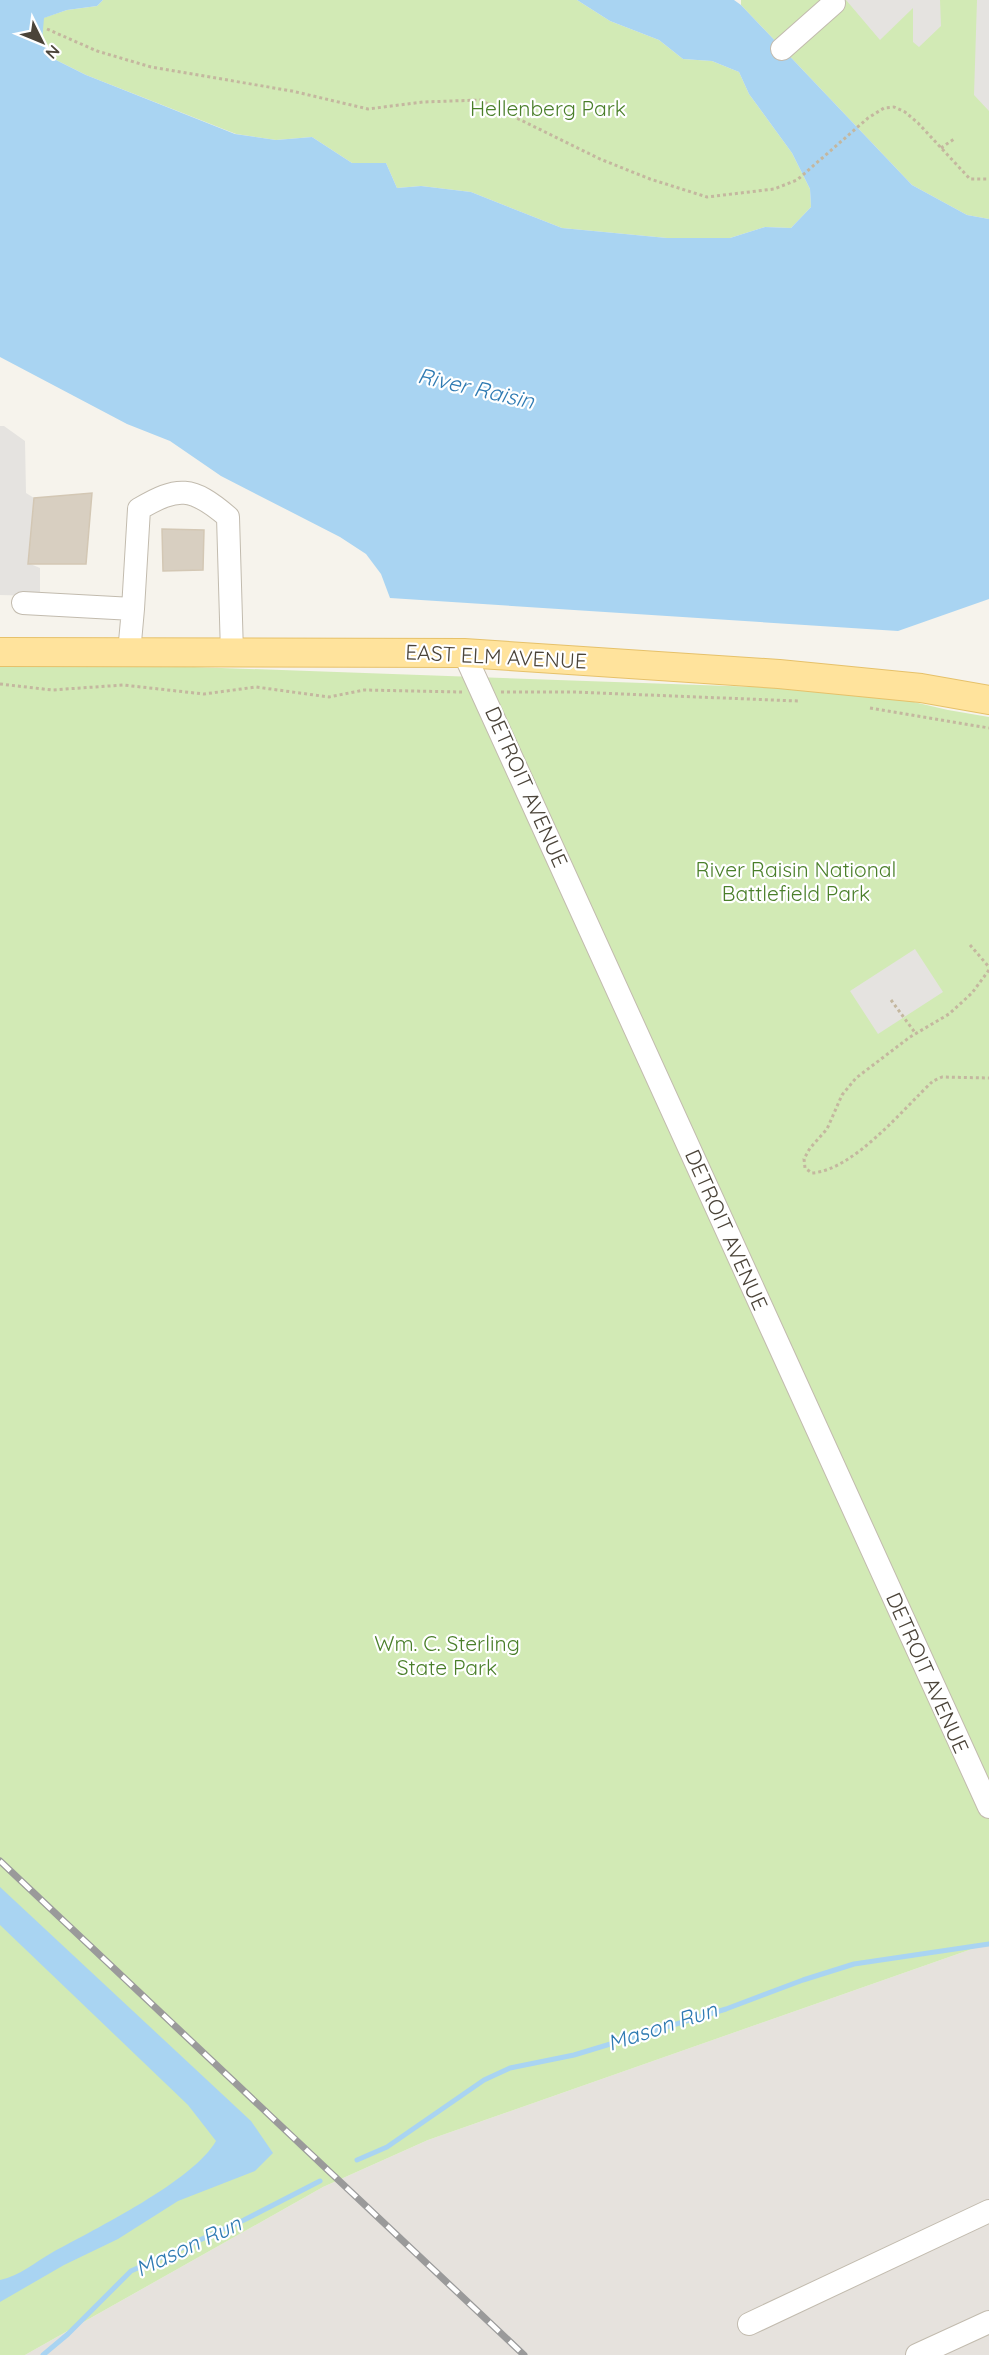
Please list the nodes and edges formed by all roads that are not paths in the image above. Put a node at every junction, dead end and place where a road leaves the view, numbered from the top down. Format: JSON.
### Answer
{"nodes":[{"id":1,"x":834,"y":3,"type":"dead end"},
{"id":2,"x":782,"y":49,"type":"dead end"},
{"id":3,"x":23,"y":603,"type":"dead end"},
{"id":4,"x":133,"y":609,"type":"junction"},
{"id":5,"x":0,"y":652,"type":"edge"},
{"id":6,"x":129,"y":653,"type":"junction"},
{"id":7,"x":232,"y":653,"type":"junction"},
{"id":8,"x":464,"y":653,"type":"junction"},
{"id":9,"x":989,"y":700,"type":"edge"},
{"id":10,"x":989,"y":1808,"type":"edge"},
{"id":11,"x":989,"y":2211,"type":"edge"},
{"id":12,"x":989,"y":2322,"type":"edge"},
{"id":13,"x":749,"y":2324,"type":"dead end"},
{"id":14,"x":917,"y":2355,"type":"edge"}],
"edges":[{"from":1,"to":2,"type":"street"},
{"from":3,"to":4,"type":"street"},
{"from":4,"to":6,"type":"street"},
{"from":4,"to":7,"type":"street"},
{"from":5,"to":6,"type":"main road","name":"EAST ELM AVENUE"},
{"from":6,"to":7,"type":"main road","name":"EAST ELM AVENUE"},
{"from":7,"to":8,"type":"main road","name":"EAST ELM AVENUE"},
{"from":8,"to":9,"type":"main road","name":"EAST ELM AVENUE"},
{"from":8,"to":10,"type":"street","name":"DETROIT AVENUE"},
{"from":11,"to":13,"type":"street"},
{"from":12,"to":14,"type":"street"}]}
